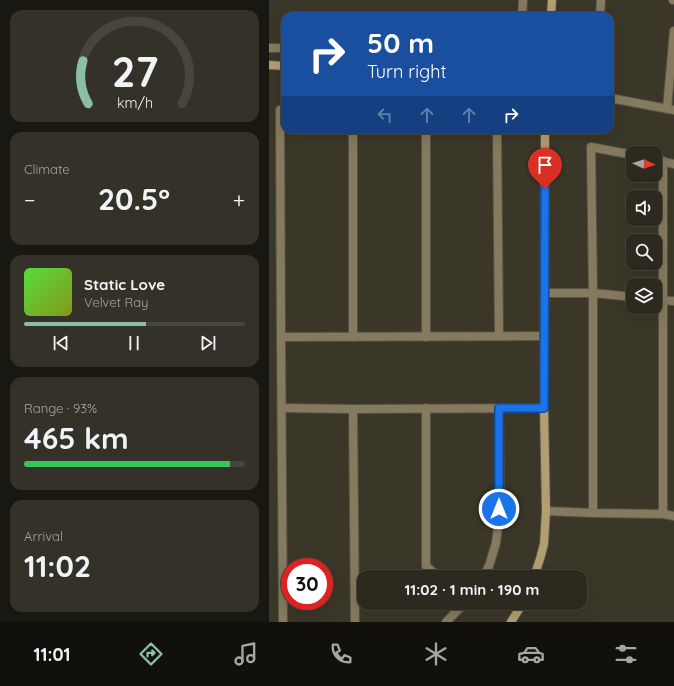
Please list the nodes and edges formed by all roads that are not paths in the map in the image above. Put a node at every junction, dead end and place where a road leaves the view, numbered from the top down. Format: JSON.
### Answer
{"nodes":[{"id":1,"x":523,"y":0,"type":"edge"},
{"id":2,"x":552,"y":0,"type":"edge"},
{"id":3,"x":601,"y":0,"type":"edge"},
{"id":4,"x":522,"y":12,"type":"edge"},
{"id":5,"x":551,"y":12,"type":"edge"},
{"id":6,"x":600,"y":12,"type":"edge"},
{"id":7,"x":674,"y":31,"type":"edge"},
{"id":8,"x":269,"y":48,"type":"edge"},
{"id":9,"x":281,"y":48,"type":"edge"},
{"id":10,"x":269,"y":65,"type":"edge"},
{"id":11,"x":281,"y":66,"type":"edge"},
{"id":12,"x":614,"y":99,"type":"edge"},
{"id":13,"x":671,"y":109,"type":"edge"},
{"id":14,"x":281,"y":110,"type":"edge"},
{"id":15,"x":281,"y":134,"type":"edge"},
{"id":16,"x":281,"y":134,"type":"edge"},
{"id":17,"x":353,"y":134,"type":"edge"},
{"id":18,"x":426,"y":134,"type":"edge"},
{"id":19,"x":497,"y":134,"type":"edge"},
{"id":20,"x":545,"y":134,"type":"edge"},
{"id":21,"x":626,"y":154,"type":"edge"},
{"id":22,"x":662,"y":161,"type":"edge"},
{"id":23,"x":674,"y":164,"type":"edge"},
{"id":24,"x":659,"y":182,"type":"edge"},
{"id":25,"x":659,"y":278,"type":"edge"},
{"id":26,"x":545,"y":293,"type":"junction"},
{"id":27,"x":593,"y":293,"type":"junction"},
{"id":28,"x":626,"y":296,"type":"edge"},
{"id":29,"x":662,"y":300,"type":"edge"},
{"id":30,"x":674,"y":301,"type":"edge"},
{"id":31,"x":659,"y":314,"type":"edge"},
{"id":32,"x":499,"y":336,"type":"junction"},
{"id":33,"x":545,"y":336,"type":"junction"},
{"id":34,"x":353,"y":337,"type":"junction"},
{"id":35,"x":426,"y":337,"type":"junction"},
{"id":36,"x":281,"y":338,"type":"junction"},
{"id":37,"x":282,"y":408,"type":"junction"},
{"id":38,"x":426,"y":408,"type":"junction"},
{"id":39,"x":499,"y":408,"type":"junction"},
{"id":40,"x":544,"y":408,"type":"junction"},
{"id":41,"x":353,"y":409,"type":"junction"},
{"id":42,"x":546,"y":511,"type":"junction"},
{"id":43,"x":593,"y":513,"type":"junction"},
{"id":44,"x":663,"y":514,"type":"junction"},
{"id":45,"x":674,"y":516,"type":"edge"},
{"id":46,"x":431,"y":570,"type":"edge"},
{"id":47,"x":487,"y":570,"type":"edge"},
{"id":48,"x":536,"y":570,"type":"edge"},
{"id":49,"x":458,"y":610,"type":"edge"},
{"id":50,"x":519,"y":610,"type":"edge"},
{"id":51,"x":283,"y":622,"type":"edge"},
{"id":52,"x":355,"y":622,"type":"edge"},
{"id":53,"x":446,"y":622,"type":"edge"},
{"id":54,"x":511,"y":622,"type":"edge"}],
"edges":[{"from":1,"to":4,"type":"street"},
{"from":2,"to":5,"type":"street"},
{"from":3,"to":6,"type":"street"},
{"from":7,"to":13,"type":"street"},
{"from":8,"to":9,"type":"street"},
{"from":10,"to":11,"type":"street"},
{"from":12,"to":13,"type":"street"},
{"from":14,"to":15,"type":"street"},
{"from":16,"to":36,"type":"street"},
{"from":17,"to":34,"type":"street"},
{"from":18,"to":35,"type":"street"},
{"from":19,"to":32,"type":"street"},
{"from":20,"to":26,"type":"street"},
{"from":21,"to":27,"type":"street"},
{"from":22,"to":23,"type":"street"},
{"from":24,"to":25,"type":"street"},
{"from":26,"to":27,"type":"street"},
{"from":26,"to":33,"type":"street"},
{"from":27,"to":28,"type":"street"},
{"from":27,"to":43,"type":"street"},
{"from":29,"to":30,"type":"street"},
{"from":31,"to":44,"type":"street"},
{"from":32,"to":33,"type":"street"},
{"from":32,"to":35,"type":"street"},
{"from":33,"to":40,"type":"street"},
{"from":34,"to":35,"type":"street"},
{"from":34,"to":36,"type":"street"},
{"from":36,"to":37,"type":"street"},
{"from":37,"to":41,"type":"street"},
{"from":37,"to":51,"type":"street"},
{"from":38,"to":39,"type":"street"},
{"from":38,"to":41,"type":"street"},
{"from":38,"to":46,"type":"street"},
{"from":39,"to":40,"type":"street"},
{"from":39,"to":47,"type":"street"},
{"from":40,"to":42,"type":"street"},
{"from":41,"to":52,"type":"street"},
{"from":42,"to":43,"type":"street"},
{"from":42,"to":48,"type":"street"},
{"from":43,"to":44,"type":"street"},
{"from":44,"to":45,"type":"street"},
{"from":49,"to":53,"type":"street"},
{"from":50,"to":54,"type":"street"}]}
